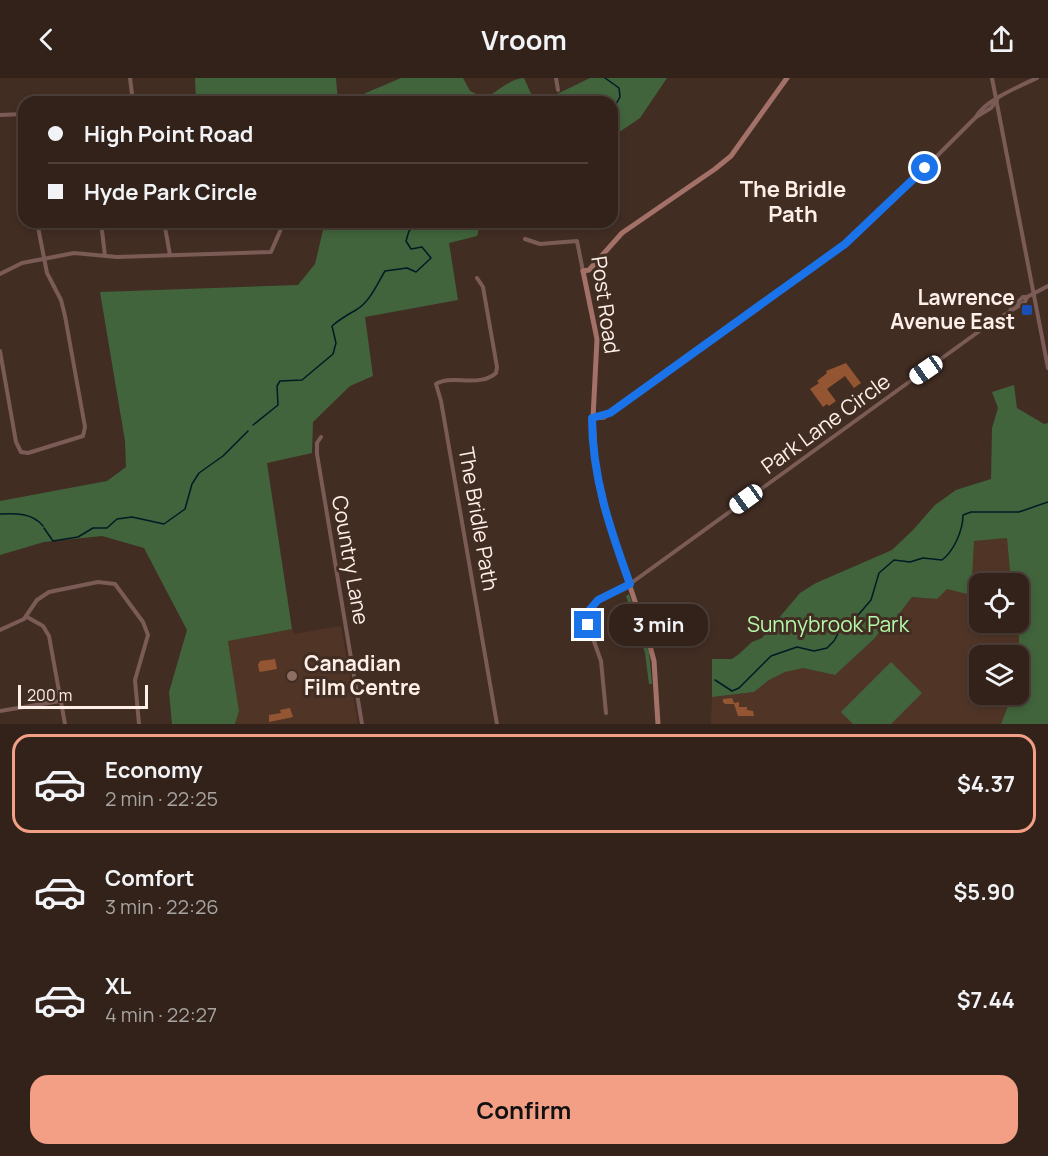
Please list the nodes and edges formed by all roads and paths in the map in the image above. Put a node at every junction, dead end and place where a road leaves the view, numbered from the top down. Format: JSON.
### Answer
{"nodes":[{"id":1,"x":130,"y":78,"type":"edge"},
{"id":2,"x":556,"y":78,"type":"edge"},
{"id":3,"x":787,"y":78,"type":"edge"},
{"id":4,"x":992,"y":78,"type":"edge"},
{"id":5,"x":1037,"y":78,"type":"edge"},
{"id":6,"x":558,"y":90,"type":"dead end"},
{"id":7,"x":132,"y":96,"type":"edge"},
{"id":8,"x":997,"y":100,"type":"junction"},
{"id":9,"x":18,"y":114,"type":"edge"},
{"id":10,"x":0,"y":115,"type":"edge"},
{"id":11,"x":39,"y":228,"type":"edge"},
{"id":12,"x":102,"y":228,"type":"edge"},
{"id":13,"x":166,"y":228,"type":"edge"},
{"id":14,"x":281,"y":228,"type":"edge"},
{"id":15,"x":525,"y":239,"type":"dead end"},
{"id":16,"x":170,"y":255,"type":"junction"},
{"id":17,"x":105,"y":256,"type":"junction"},
{"id":18,"x":44,"y":257,"type":"junction"},
{"id":19,"x":584,"y":271,"type":"junction"},
{"id":20,"x":0,"y":274,"type":"edge"},
{"id":21,"x":477,"y":278,"type":"dead end"},
{"id":22,"x":1048,"y":286,"type":"edge"},
{"id":23,"x":1032,"y":293,"type":"junction"},
{"id":24,"x":0,"y":351,"type":"edge"},
{"id":25,"x":1048,"y":368,"type":"edge"},
{"id":26,"x":594,"y":418,"type":"junction"},
{"id":27,"x":321,"y":437,"type":"dead end"},
{"id":28,"x":630,"y":584,"type":"junction"},
{"id":29,"x":27,"y":617,"type":"junction"},
{"id":30,"x":0,"y":630,"type":"edge"},
{"id":31,"x":60,"y":701,"type":"junction"},
{"id":32,"x":0,"y":711,"type":"edge"},
{"id":33,"x":606,"y":713,"type":"dead end"},
{"id":34,"x":65,"y":724,"type":"edge"},
{"id":35,"x":139,"y":724,"type":"edge"},
{"id":36,"x":362,"y":724,"type":"edge"},
{"id":37,"x":496,"y":724,"type":"edge"},
{"id":38,"x":658,"y":724,"type":"edge"}],
"edges":[{"from":1,"to":7,"type":"street"},
{"from":2,"to":6,"type":"street"},
{"from":3,"to":19,"type":"street"},
{"from":4,"to":8,"type":"street"},
{"from":5,"to":8,"type":"street"},
{"from":8,"to":23,"type":"street"},
{"from":8,"to":26,"type":"street"},
{"from":9,"to":10,"type":"street"},
{"from":11,"to":18,"type":"street"},
{"from":12,"to":17,"type":"street"},
{"from":13,"to":16,"type":"street"},
{"from":14,"to":16,"type":"street"},
{"from":15,"to":19,"type":"street","name":"Post Road"},
{"from":16,"to":17,"type":"street"},
{"from":17,"to":18,"type":"street"},
{"from":18,"to":20,"type":"street"},
{"from":18,"to":24,"type":"street"},
{"from":19,"to":26,"type":"street","name":"Post Road"},
{"from":21,"to":37,"type":"street","name":"The Bridle Path"},
{"from":22,"to":23,"type":"street","name":"Park Lane Circle"},
{"from":23,"to":25,"type":"street"},
{"from":23,"to":28,"type":"street","name":"Park Lane Circle"},
{"from":26,"to":28,"type":"street","name":"Post Road"},
{"from":27,"to":36,"type":"street","name":"Country Lane"},
{"from":28,"to":33,"type":"street","name":"Park Lane Circle"},
{"from":28,"to":38,"type":"street","name":"Post Road"},
{"from":29,"to":30,"type":"street"},
{"from":29,"to":31,"type":"street"},
{"from":29,"to":35,"type":"street"},
{"from":31,"to":32,"type":"street"},
{"from":31,"to":34,"type":"street"}]}
